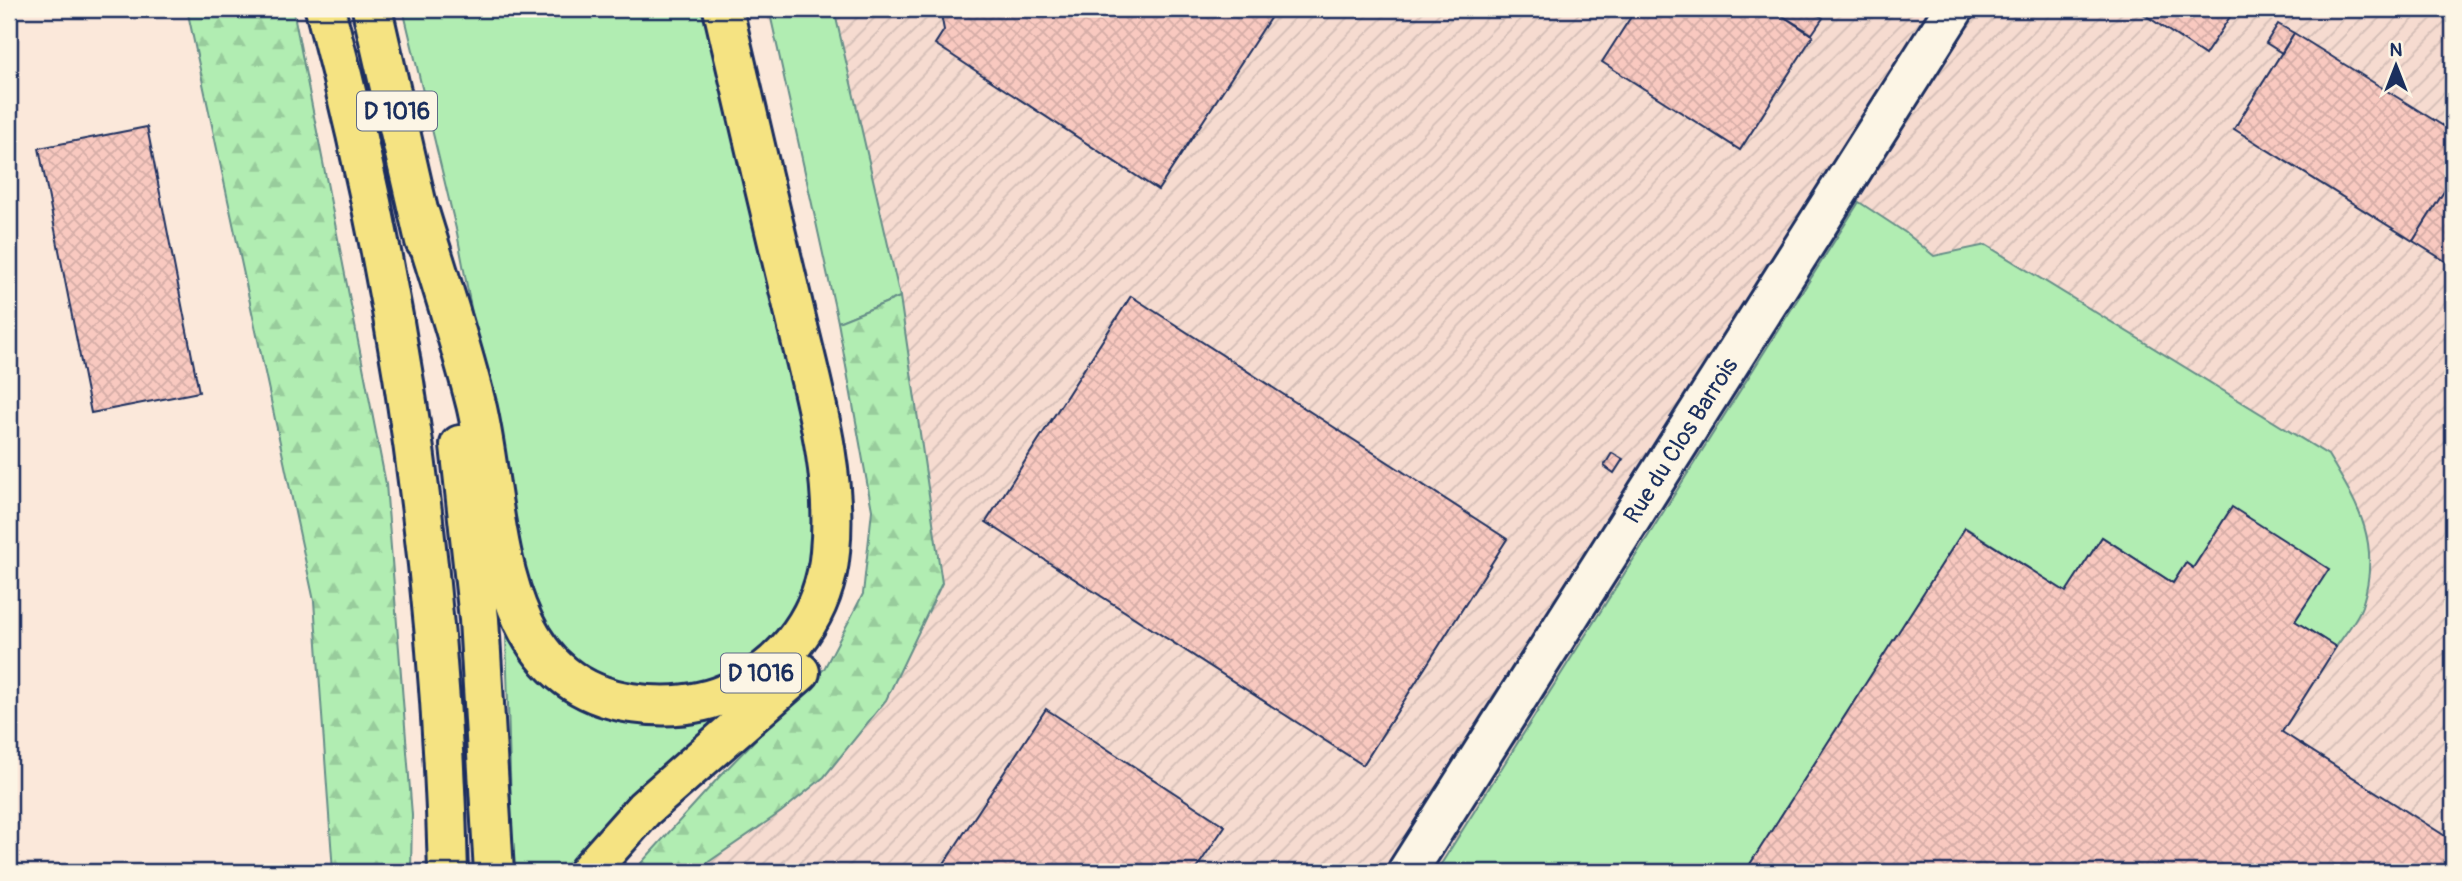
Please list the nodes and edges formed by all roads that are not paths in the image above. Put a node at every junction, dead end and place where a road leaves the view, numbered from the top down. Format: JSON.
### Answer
{"nodes":[{"id":1,"x":325,"y":9,"type":"edge"},
{"id":2,"x":372,"y":9,"type":"edge"},
{"id":3,"x":723,"y":9,"type":"edge"},
{"id":4,"x":749,"y":9,"type":"edge"},
{"id":5,"x":1954,"y":9,"type":"edge"},
{"id":6,"x":420,"y":215,"type":"junction"},
{"id":7,"x":448,"y":872,"type":"edge"},
{"id":8,"x":494,"y":872,"type":"edge"},
{"id":9,"x":588,"y":872,"type":"edge"},
{"id":10,"x":1407,"y":872,"type":"edge"}],
"edges":[{"from":1,"to":7,"type":"highway","number":"D 1016"},
{"from":2,"to":6,"type":"highway","number":"D 1016"},
{"from":3,"to":6,"type":"highway","number":"D 1016"},
{"from":4,"to":9,"type":"highway","number":"D 1016"},
{"from":5,"to":10,"type":"street","name":"Rue du Clos Barrois"},
{"from":6,"to":8,"type":"highway","number":"D 1016"}]}
